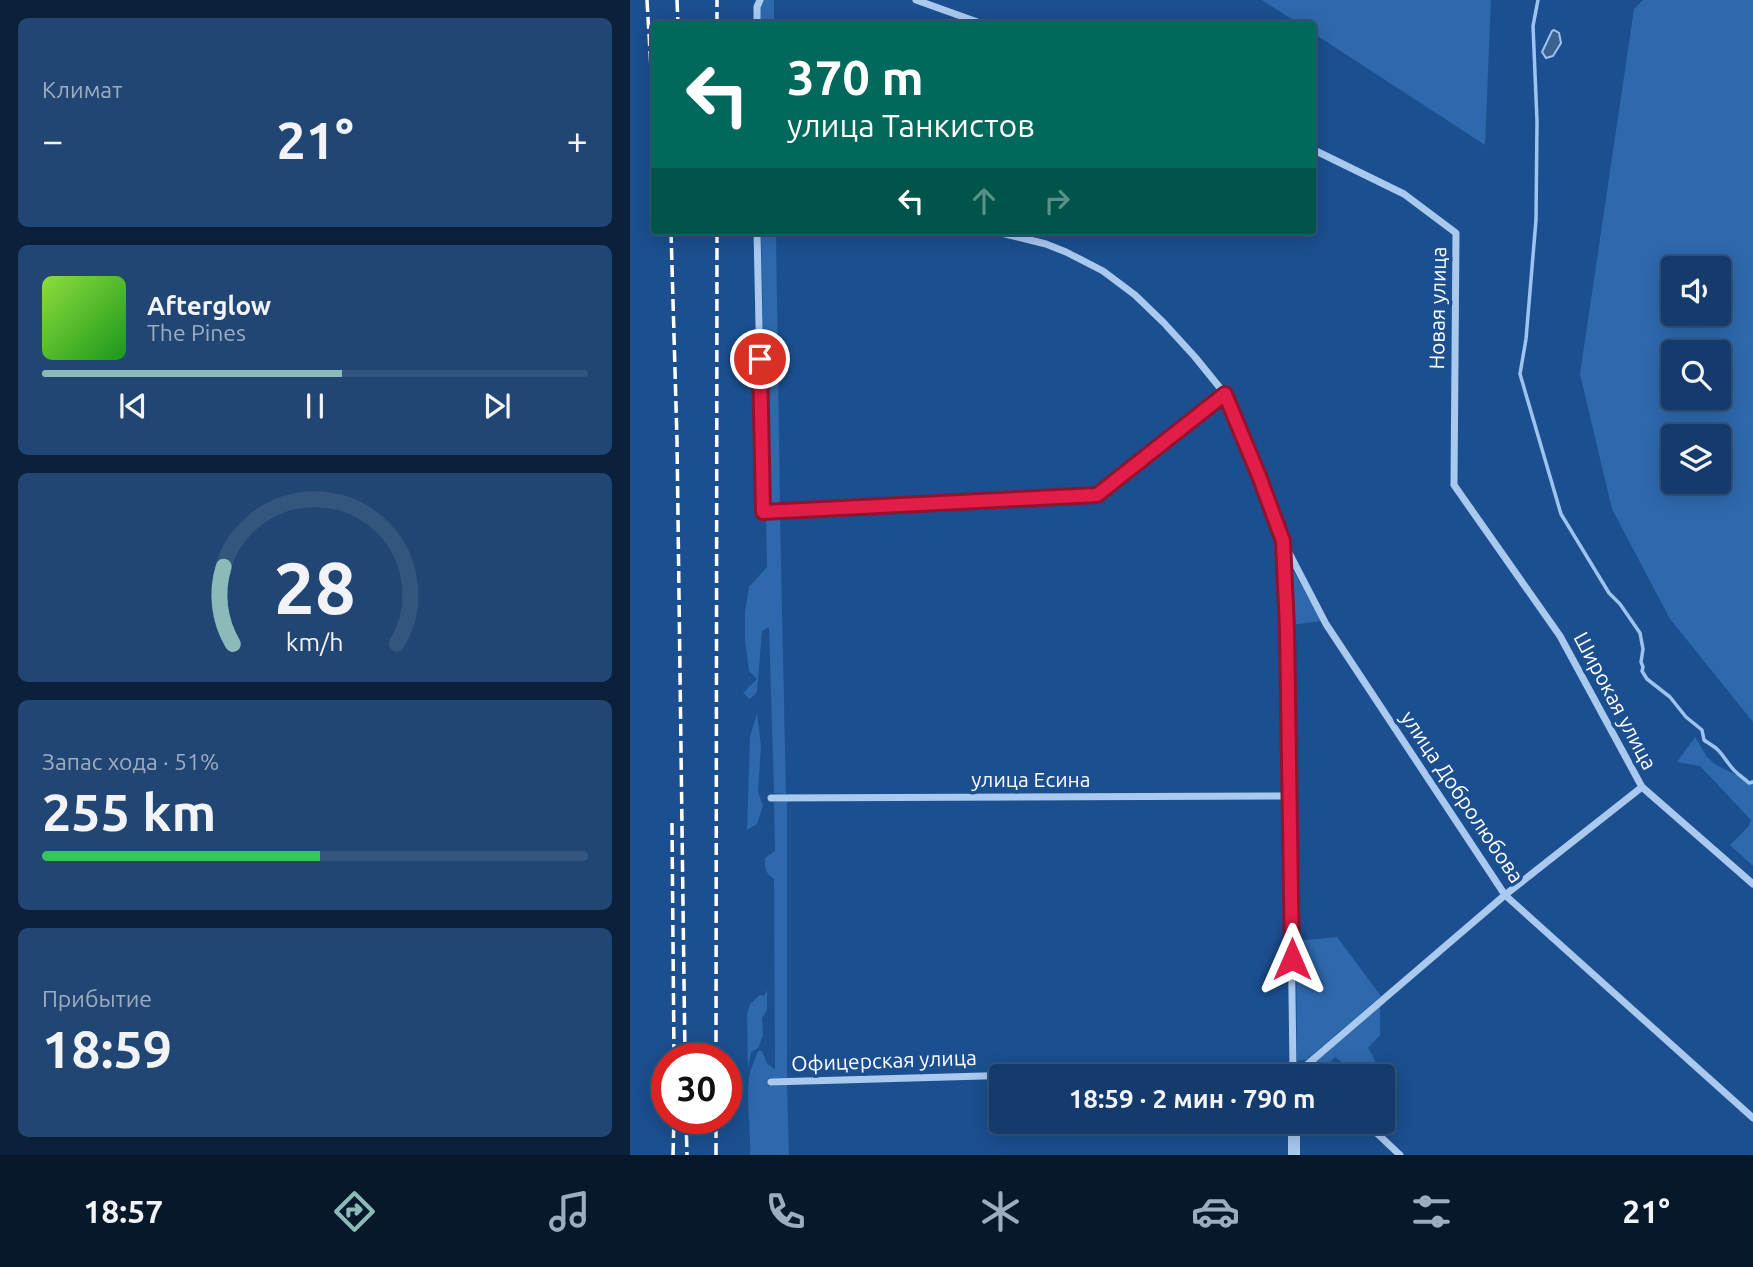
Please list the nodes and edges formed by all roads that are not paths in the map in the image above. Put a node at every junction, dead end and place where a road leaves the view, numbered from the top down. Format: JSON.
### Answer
{"nodes":[{"id":1,"x":760,"y":0,"type":"edge"},
{"id":2,"x":916,"y":0,"type":"edge"},
{"id":3,"x":757,"y":21,"type":"edge"},
{"id":4,"x":975,"y":21,"type":"edge"},
{"id":5,"x":1316,"y":151,"type":"edge"},
{"id":6,"x":757,"y":235,"type":"edge"},
{"id":7,"x":1009,"y":235,"type":"edge"},
{"id":8,"x":1455,"y":382,"type":"joint"},
{"id":9,"x":1225,"y":394,"type":"junction"},
{"id":10,"x":1283,"y":541,"type":"junction"},
{"id":11,"x":1642,"y":788,"type":"junction"},
{"id":12,"x":1290,"y":796,"type":"junction"},
{"id":13,"x":771,"y":798,"type":"dead end"},
{"id":14,"x":1753,"y":884,"type":"edge"},
{"id":15,"x":1505,"y":895,"type":"junction"},
{"id":16,"x":1296,"y":1064,"type":"edge"},
{"id":17,"x":1304,"y":1064,"type":"edge"},
{"id":18,"x":989,"y":1077,"type":"edge"},
{"id":19,"x":771,"y":1082,"type":"dead end"},
{"id":20,"x":1753,"y":1118,"type":"edge"},
{"id":21,"x":1294,"y":1134,"type":"edge"},
{"id":22,"x":1378,"y":1134,"type":"edge"},
{"id":23,"x":1294,"y":1155,"type":"edge"},
{"id":24,"x":1400,"y":1155,"type":"edge"}],
"edges":[{"from":1,"to":3,"type":"street"},
{"from":2,"to":4,"type":"street"},
{"from":5,"to":8,"type":"street","name":"Новая улица"},
{"from":6,"to":9,"type":"street"},
{"from":7,"to":9,"type":"street"},
{"from":8,"to":11,"type":"street","name":"Широкая улица"},
{"from":9,"to":10,"type":"street"},
{"from":10,"to":12,"type":"street"},
{"from":10,"to":15,"type":"street","name":"улица Добролюбова"},
{"from":11,"to":14,"type":"street"},
{"from":11,"to":15,"type":"street","name":"Широкая улица"},
{"from":12,"to":13,"type":"street","name":"улица Есина"},
{"from":12,"to":16,"type":"street"},
{"from":15,"to":17,"type":"street","name":"Широкая улица"},
{"from":15,"to":20,"type":"street","name":"улица Добролюбова"},
{"from":18,"to":19,"type":"street","name":"Офицерская улица"},
{"from":21,"to":23,"type":"street"},
{"from":22,"to":24,"type":"street"}]}
